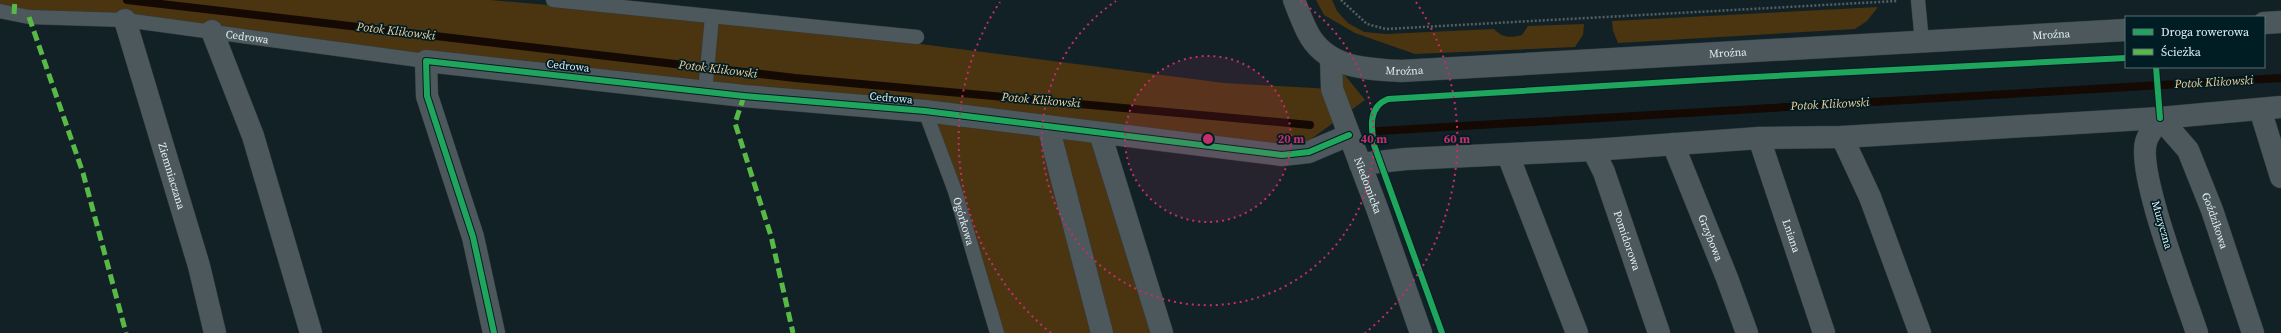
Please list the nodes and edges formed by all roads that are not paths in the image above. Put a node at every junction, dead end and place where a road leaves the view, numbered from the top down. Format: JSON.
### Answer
{"nodes":[{"id":1,"x":553,"y":0,"type":"edge"},
{"id":2,"x":1294,"y":0,"type":"edge"},
{"id":3,"x":1918,"y":0,"type":"edge"},
{"id":4,"x":0,"y":11,"type":"edge"},
{"id":5,"x":712,"y":17,"type":"junction"},
{"id":6,"x":124,"y":20,"type":"junction"},
{"id":7,"x":2281,"y":22,"type":"edge"},
{"id":8,"x":2265,"y":23,"type":"edge"},
{"id":9,"x":2125,"y":30,"type":"edge"},
{"id":10,"x":212,"y":32,"type":"junction"},
{"id":11,"x":917,"y":38,"type":"dead end"},
{"id":12,"x":1922,"y":42,"type":"junction"},
{"id":13,"x":1331,"y":58,"type":"junction"},
{"id":14,"x":426,"y":61,"type":"junction"},
{"id":15,"x":705,"y":92,"type":"junction"},
{"id":16,"x":2271,"y":108,"type":"edge"},
{"id":17,"x":925,"y":111,"type":"junction"},
{"id":18,"x":2160,"y":118,"type":"junction"},
{"id":19,"x":1048,"y":126,"type":"junction"},
{"id":20,"x":1100,"y":133,"type":"junction"},
{"id":21,"x":1349,"y":135,"type":"junction"},
{"id":22,"x":1842,"y":136,"type":"junction"},
{"id":23,"x":1759,"y":138,"type":"junction"},
{"id":24,"x":1673,"y":144,"type":"junction"},
{"id":25,"x":1593,"y":150,"type":"junction"},
{"id":26,"x":1508,"y":155,"type":"junction"},
{"id":27,"x":1360,"y":164,"type":"junction"},
{"id":28,"x":2281,"y":177,"type":"edge"},
{"id":29,"x":215,"y":333,"type":"edge"},
{"id":30,"x":311,"y":333,"type":"edge"},
{"id":31,"x":494,"y":333,"type":"edge"},
{"id":32,"x":997,"y":333,"type":"edge"},
{"id":33,"x":1102,"y":333,"type":"edge"},
{"id":34,"x":1162,"y":333,"type":"edge"},
{"id":35,"x":1421,"y":333,"type":"edge"},
{"id":36,"x":1577,"y":333,"type":"edge"},
{"id":37,"x":1659,"y":333,"type":"edge"},
{"id":38,"x":1747,"y":333,"type":"edge"},
{"id":39,"x":1824,"y":333,"type":"edge"},
{"id":40,"x":1920,"y":333,"type":"edge"},
{"id":41,"x":2197,"y":333,"type":"edge"},
{"id":42,"x":2253,"y":333,"type":"edge"}],
"edges":[{"from":1,"to":5,"type":"lane"},
{"from":2,"to":13,"type":"street"},
{"from":3,"to":12,"type":"lane"},
{"from":4,"to":6,"type":"lane","name":"Cedrowa"},
{"from":5,"to":11,"type":"lane"},
{"from":5,"to":15,"type":"lane"},
{"from":6,"to":10,"type":"lane","name":"Cedrowa"},
{"from":6,"to":29,"type":"street","name":"Ziemniaczana"},
{"from":7,"to":8,"type":"street"},
{"from":9,"to":12,"type":"street","name":"Mroźna"},
{"from":10,"to":14,"type":"lane","name":"Cedrowa"},
{"from":10,"to":30,"type":"street"},
{"from":12,"to":13,"type":"street","name":"Mroźna"},
{"from":13,"to":21,"type":"street","name":"Niedomicka"},
{"from":14,"to":15,"type":"street","name":"Cedrowa"},
{"from":14,"to":31,"type":"street"},
{"from":15,"to":17,"type":"street","name":"Cedrowa"},
{"from":16,"to":18,"type":"street"},
{"from":16,"to":28,"type":"street"},
{"from":17,"to":19,"type":"street","name":"Cedrowa"},
{"from":17,"to":32,"type":"lane","name":"Ogórkowa"},
{"from":18,"to":22,"type":"street"},
{"from":18,"to":41,"type":"street","name":"Muzyczna"},
{"from":18,"to":42,"type":"street","name":"Goździkowa"},
{"from":19,"to":20,"type":"street","name":"Cedrowa"},
{"from":19,"to":33,"type":"street"},
{"from":20,"to":21,"type":"street","name":"Cedrowa"},
{"from":20,"to":34,"type":"street"},
{"from":21,"to":27,"type":"street","name":"Niedomicka"},
{"from":22,"to":23,"type":"street"},
{"from":22,"to":40,"type":"street"},
{"from":23,"to":24,"type":"street"},
{"from":23,"to":39,"type":"street","name":"Lniana"},
{"from":24,"to":25,"type":"street"},
{"from":24,"to":38,"type":"street","name":"Grzybowa"},
{"from":25,"to":26,"type":"street"},
{"from":25,"to":37,"type":"street","name":"Pomidorowa"},
{"from":26,"to":27,"type":"street"},
{"from":26,"to":36,"type":"street"},
{"from":27,"to":35,"type":"street","name":"Niedomicka"}]}
